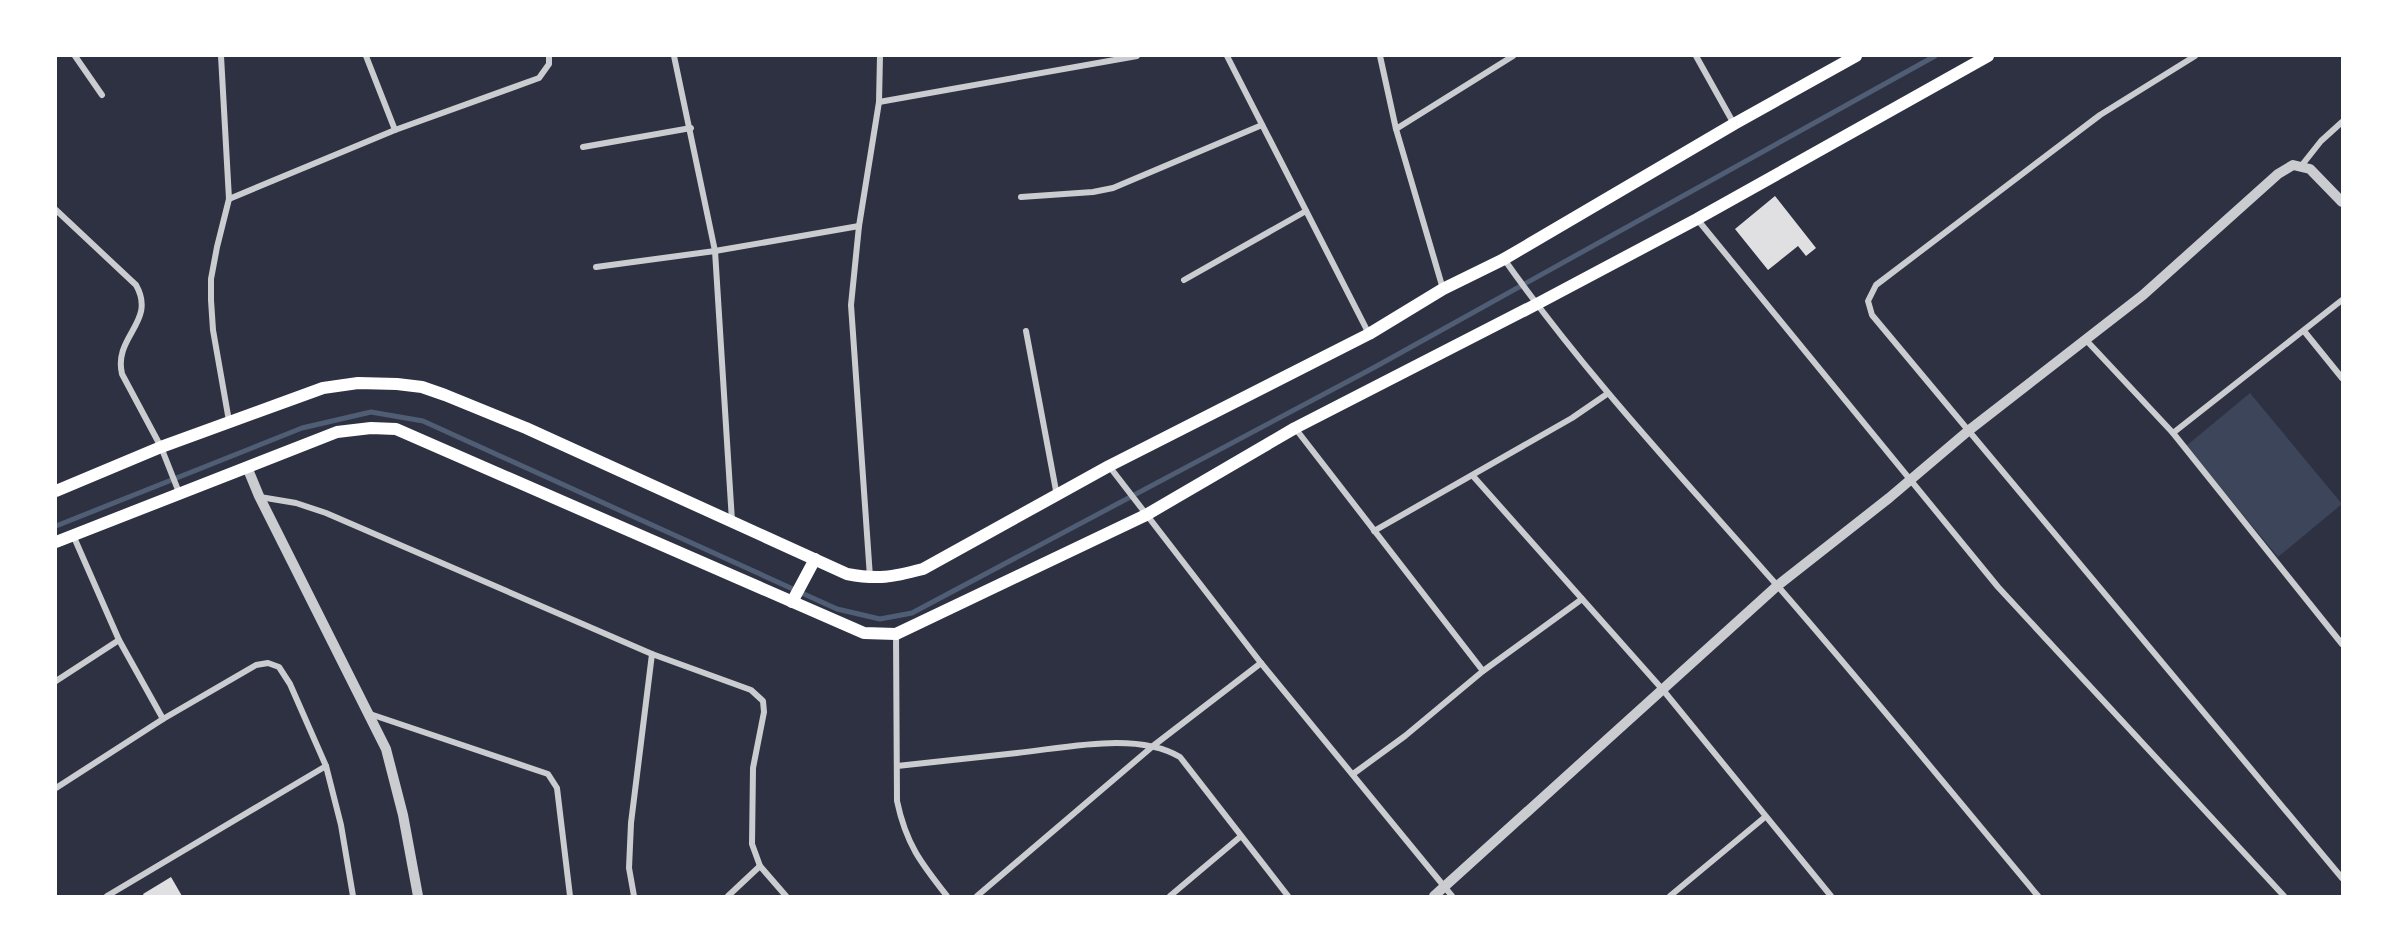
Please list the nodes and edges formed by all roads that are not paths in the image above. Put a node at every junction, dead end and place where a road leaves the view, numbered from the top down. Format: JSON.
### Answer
{"nodes":[{"id":1,"x":75,"y":56,"type":"edge"},
{"id":2,"x":221,"y":56,"type":"edge"},
{"id":3,"x":366,"y":56,"type":"edge"},
{"id":4,"x":549,"y":56,"type":"edge"},
{"id":5,"x":674,"y":56,"type":"edge"},
{"id":6,"x":880,"y":56,"type":"edge"},
{"id":7,"x":1137,"y":56,"type":"edge"},
{"id":8,"x":1227,"y":56,"type":"edge"},
{"id":9,"x":1380,"y":56,"type":"edge"},
{"id":10,"x":1511,"y":56,"type":"edge"},
{"id":11,"x":1696,"y":56,"type":"edge"},
{"id":12,"x":1856,"y":56,"type":"edge"},
{"id":13,"x":1988,"y":56,"type":"edge"},
{"id":14,"x":2195,"y":56,"type":"edge"},
{"id":15,"x":102,"y":94,"type":"dead end"},
{"id":16,"x":879,"y":102,"type":"junction"},
{"id":17,"x":2343,"y":122,"type":"edge"},
{"id":18,"x":1262,"y":124,"type":"junction"},
{"id":19,"x":1734,"y":124,"type":"junction"},
{"id":20,"x":691,"y":128,"type":"junction"},
{"id":21,"x":1396,"y":129,"type":"junction"},
{"id":22,"x":395,"y":130,"type":"junction"},
{"id":23,"x":583,"y":147,"type":"dead end"},
{"id":24,"x":2302,"y":165,"type":"junction"},
{"id":25,"x":1021,"y":197,"type":"dead end"},
{"id":26,"x":229,"y":199,"type":"junction"},
{"id":27,"x":2343,"y":202,"type":"edge"},
{"id":28,"x":56,"y":210,"type":"edge"},
{"id":29,"x":1306,"y":211,"type":"junction"},
{"id":30,"x":1697,"y":219,"type":"junction"},
{"id":31,"x":859,"y":226,"type":"junction"},
{"id":32,"x":715,"y":251,"type":"junction"},
{"id":33,"x":1504,"y":259,"type":"junction"},
{"id":34,"x":596,"y":267,"type":"dead end"},
{"id":35,"x":1184,"y":280,"type":"dead end"},
{"id":36,"x":1443,"y":289,"type":"junction"},
{"id":37,"x":2343,"y":300,"type":"edge"},
{"id":38,"x":1533,"y":301,"type":"junction"},
{"id":39,"x":1026,"y":331,"type":"dead end"},
{"id":40,"x":2304,"y":331,"type":"junction"},
{"id":41,"x":1369,"y":334,"type":"junction"},
{"id":42,"x":2086,"y":340,"type":"junction"},
{"id":43,"x":2343,"y":378,"type":"edge"},
{"id":44,"x":1607,"y":394,"type":"junction"},
{"id":45,"x":229,"y":422,"type":"junction"},
{"id":46,"x":1295,"y":428,"type":"junction"},
{"id":47,"x":1968,"y":431,"type":"junction"},
{"id":48,"x":2173,"y":433,"type":"junction"},
{"id":49,"x":163,"y":452,"type":"junction"},
{"id":50,"x":1109,"y":466,"type":"junction"},
{"id":51,"x":247,"y":467,"type":"junction"},
{"id":52,"x":1473,"y":476,"type":"junction"},
{"id":53,"x":1911,"y":480,"type":"junction"},
{"id":54,"x":56,"y":490,"type":"edge"},
{"id":55,"x":178,"y":491,"type":"junction"},
{"id":56,"x":259,"y":496,"type":"junction"},
{"id":57,"x":1057,"y":496,"type":"junction"},
{"id":58,"x":1146,"y":515,"type":"junction"},
{"id":59,"x":732,"y":521,"type":"junction"},
{"id":60,"x":1374,"y":531,"type":"junction"},
{"id":61,"x":72,"y":535,"type":"junction"},
{"id":62,"x":56,"y":542,"type":"edge"},
{"id":63,"x":815,"y":559,"type":"junction"},
{"id":64,"x":870,"y":579,"type":"junction"},
{"id":65,"x":1777,"y":586,"type":"junction"},
{"id":66,"x":794,"y":599,"type":"junction"},
{"id":67,"x":1582,"y":599,"type":"junction"},
{"id":68,"x":896,"y":634,"type":"junction"},
{"id":69,"x":119,"y":640,"type":"junction"},
{"id":70,"x":2343,"y":644,"type":"edge"},
{"id":71,"x":652,"y":654,"type":"junction"},
{"id":72,"x":1261,"y":663,"type":"junction"},
{"id":73,"x":1483,"y":671,"type":"junction"},
{"id":74,"x":56,"y":681,"type":"edge"},
{"id":75,"x":1663,"y":690,"type":"junction"},
{"id":76,"x":366,"y":713,"type":"junction"},
{"id":77,"x":163,"y":719,"type":"junction"},
{"id":78,"x":1153,"y":746,"type":"junction"},
{"id":79,"x":326,"y":766,"type":"junction"},
{"id":80,"x":897,"y":766,"type":"junction"},
{"id":81,"x":1353,"y":774,"type":"junction"},
{"id":82,"x":56,"y":788,"type":"edge"},
{"id":83,"x":1765,"y":817,"type":"junction"},
{"id":84,"x":1240,"y":837,"type":"junction"},
{"id":85,"x":760,"y":866,"type":"junction"},
{"id":86,"x":2343,"y":878,"type":"edge"},
{"id":87,"x":1448,"y":892,"type":"edge"},
{"id":88,"x":353,"y":894,"type":"edge"},
{"id":89,"x":107,"y":897,"type":"edge"},
{"id":90,"x":345,"y":897,"type":"edge"},
{"id":91,"x":418,"y":897,"type":"edge"},
{"id":92,"x":570,"y":897,"type":"edge"},
{"id":93,"x":634,"y":897,"type":"edge"},
{"id":94,"x":728,"y":897,"type":"edge"},
{"id":95,"x":786,"y":897,"type":"edge"},
{"id":96,"x":947,"y":897,"type":"edge"},
{"id":97,"x":977,"y":897,"type":"edge"},
{"id":98,"x":1170,"y":897,"type":"edge"},
{"id":99,"x":1288,"y":897,"type":"edge"},
{"id":100,"x":1434,"y":897,"type":"edge"},
{"id":101,"x":1670,"y":897,"type":"edge"},
{"id":102,"x":1831,"y":897,"type":"edge"},
{"id":103,"x":2038,"y":897,"type":"edge"},
{"id":104,"x":2284,"y":897,"type":"edge"}],
"edges":[{"from":1,"to":15,"type":"street"},
{"from":2,"to":26,"type":"street"},
{"from":3,"to":22,"type":"street"},
{"from":4,"to":22,"type":"street"},
{"from":5,"to":20,"type":"street"},
{"from":6,"to":16,"type":"street"},
{"from":7,"to":16,"type":"street"},
{"from":8,"to":18,"type":"street"},
{"from":9,"to":21,"type":"street"},
{"from":10,"to":21,"type":"street"},
{"from":11,"to":19,"type":"street"},
{"from":12,"to":19,"type":"main road"},
{"from":13,"to":30,"type":"main road"},
{"from":14,"to":47,"type":"street"},
{"from":16,"to":31,"type":"street"},
{"from":17,"to":24,"type":"street"},
{"from":18,"to":25,"type":"street"},
{"from":18,"to":29,"type":"street"},
{"from":19,"to":33,"type":"main road"},
{"from":20,"to":23,"type":"street"},
{"from":20,"to":32,"type":"street"},
{"from":21,"to":36,"type":"street"},
{"from":22,"to":26,"type":"street"},
{"from":24,"to":27,"type":"street"},
{"from":24,"to":42,"type":"street"},
{"from":26,"to":45,"type":"street"},
{"from":28,"to":49,"type":"street"},
{"from":29,"to":35,"type":"street"},
{"from":29,"to":41,"type":"street"},
{"from":30,"to":38,"type":"main road"},
{"from":30,"to":53,"type":"street"},
{"from":31,"to":32,"type":"street"},
{"from":31,"to":64,"type":"street"},
{"from":32,"to":34,"type":"street"},
{"from":32,"to":59,"type":"street"},
{"from":33,"to":36,"type":"main road"},
{"from":33,"to":38,"type":"street"},
{"from":36,"to":41,"type":"main road"},
{"from":37,"to":40,"type":"street"},
{"from":38,"to":44,"type":"street"},
{"from":38,"to":46,"type":"main road"},
{"from":39,"to":57,"type":"street"},
{"from":40,"to":43,"type":"street"},
{"from":40,"to":48,"type":"street"},
{"from":41,"to":50,"type":"main road"},
{"from":42,"to":47,"type":"street"},
{"from":42,"to":48,"type":"street"},
{"from":44,"to":52,"type":"street"},
{"from":44,"to":65,"type":"street"},
{"from":45,"to":49,"type":"main road"},
{"from":45,"to":59,"type":"main road"},
{"from":46,"to":58,"type":"main road"},
{"from":46,"to":60,"type":"street"},
{"from":47,"to":53,"type":"street"},
{"from":47,"to":86,"type":"street"},
{"from":48,"to":70,"type":"street"},
{"from":49,"to":54,"type":"main road"},
{"from":49,"to":55,"type":"street"},
{"from":50,"to":57,"type":"main road"},
{"from":50,"to":58,"type":"street"},
{"from":51,"to":55,"type":"main road"},
{"from":51,"to":56,"type":"street"},
{"from":51,"to":66,"type":"main road"},
{"from":52,"to":60,"type":"street"},
{"from":52,"to":67,"type":"street"},
{"from":53,"to":65,"type":"street"},
{"from":53,"to":104,"type":"street"},
{"from":55,"to":61,"type":"main road"},
{"from":56,"to":71,"type":"street"},
{"from":56,"to":76,"type":"street"},
{"from":57,"to":64,"type":"main road"},
{"from":58,"to":68,"type":"main road"},
{"from":58,"to":72,"type":"street"},
{"from":59,"to":63,"type":"main road"},
{"from":60,"to":73,"type":"street"},
{"from":61,"to":62,"type":"main road"},
{"from":61,"to":69,"type":"street"},
{"from":63,"to":64,"type":"main road"},
{"from":63,"to":66,"type":"main road"},
{"from":65,"to":75,"type":"street"},
{"from":65,"to":103,"type":"street"},
{"from":66,"to":68,"type":"main road"},
{"from":67,"to":73,"type":"street"},
{"from":67,"to":75,"type":"street"},
{"from":68,"to":80,"type":"street"},
{"from":69,"to":74,"type":"street"},
{"from":69,"to":77,"type":"street"},
{"from":71,"to":85,"type":"street"},
{"from":71,"to":93,"type":"street"},
{"from":72,"to":78,"type":"street"},
{"from":72,"to":81,"type":"street"},
{"from":73,"to":81,"type":"street"},
{"from":75,"to":83,"type":"street"},
{"from":75,"to":87,"type":"street"},
{"from":76,"to":91,"type":"street"},
{"from":76,"to":92,"type":"street"},
{"from":77,"to":79,"type":"street"},
{"from":77,"to":82,"type":"street"},
{"from":78,"to":80,"type":"street"},
{"from":78,"to":84,"type":"street"},
{"from":78,"to":97,"type":"street"},
{"from":79,"to":88,"type":"street"},
{"from":79,"to":89,"type":"street"},
{"from":80,"to":96,"type":"street"},
{"from":81,"to":87,"type":"street"},
{"from":83,"to":101,"type":"street"},
{"from":83,"to":102,"type":"street"},
{"from":84,"to":98,"type":"street"},
{"from":84,"to":99,"type":"street"},
{"from":85,"to":94,"type":"street"},
{"from":85,"to":95,"type":"street"},
{"from":87,"to":100,"type":"street"},
{"from":88,"to":90,"type":"street"}]}
